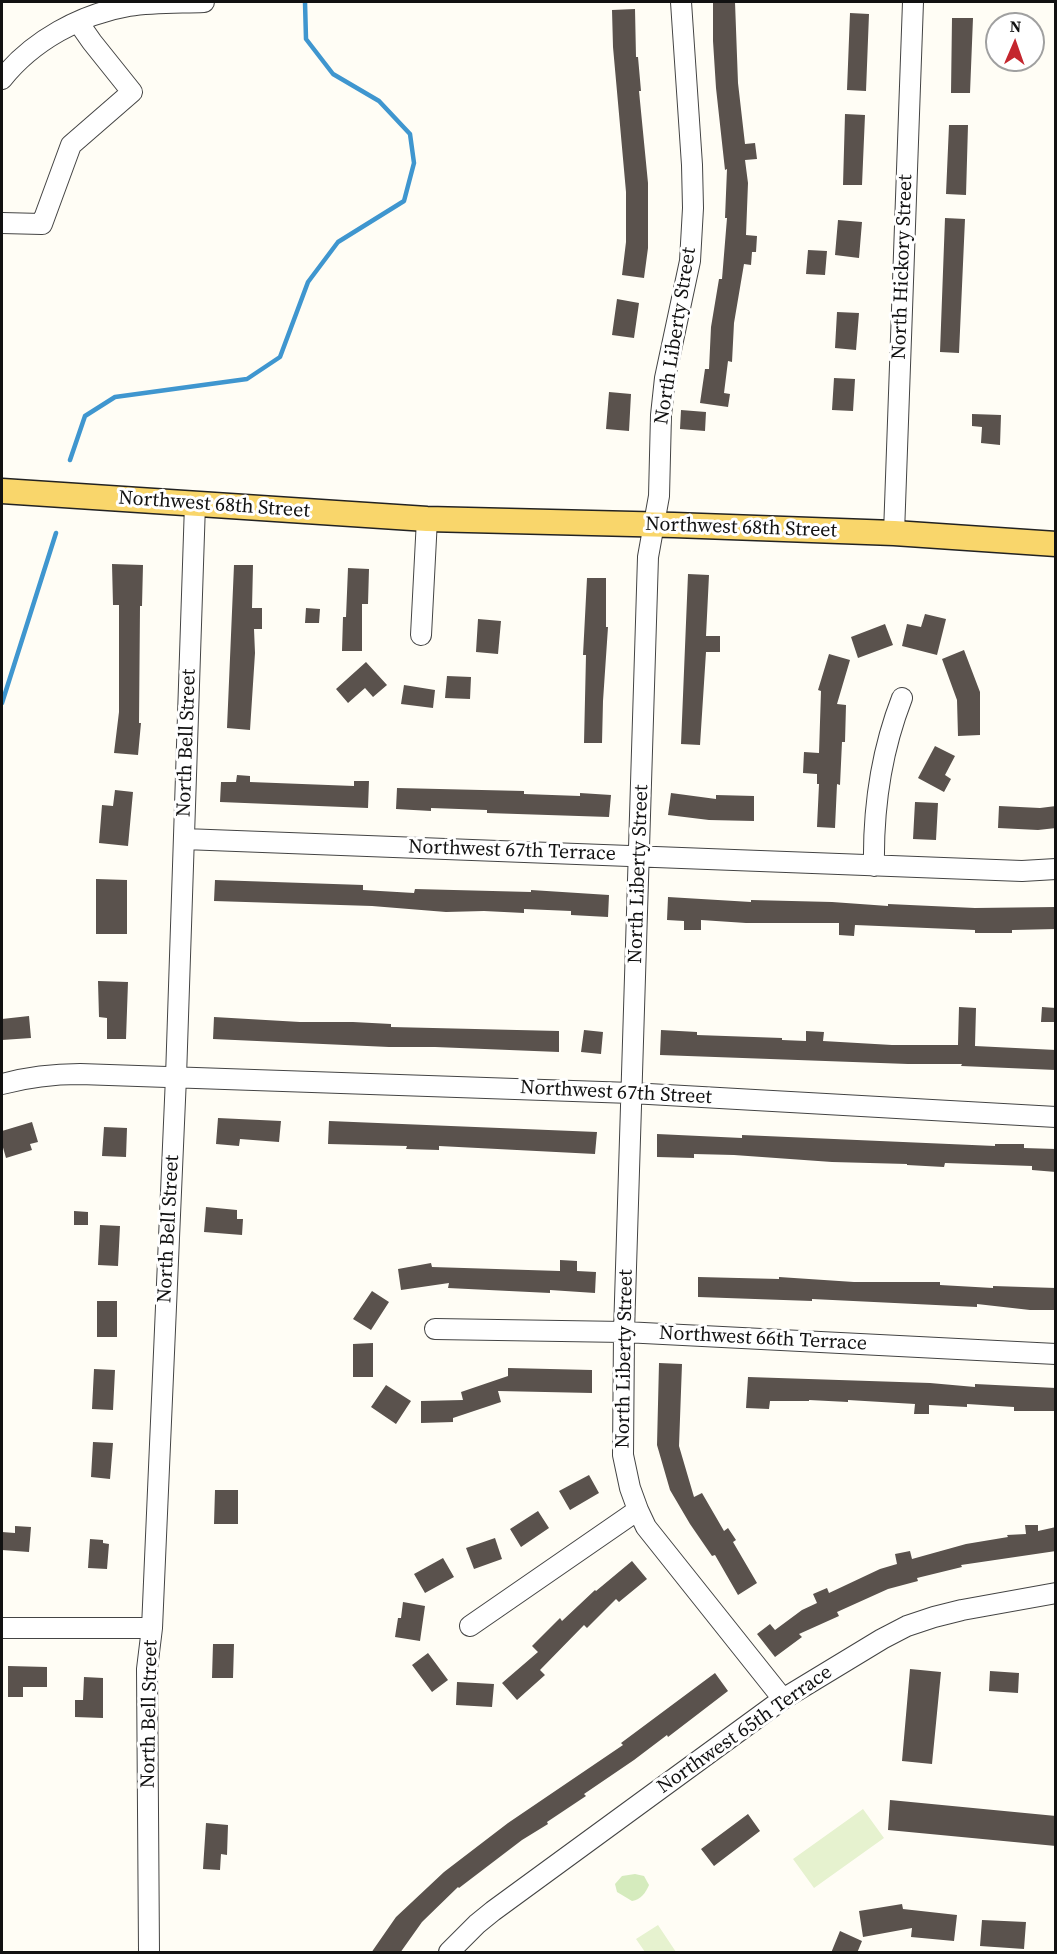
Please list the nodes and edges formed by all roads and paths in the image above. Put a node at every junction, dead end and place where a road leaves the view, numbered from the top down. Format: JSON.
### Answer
{"nodes":[{"id":1,"x":204,"y":2,"type":"edge"},
{"id":2,"x":681,"y":2,"type":"edge"},
{"id":3,"x":913,"y":2,"type":"edge"},
{"id":4,"x":78,"y":22,"type":"junction"},
{"id":5,"x":2,"y":79,"type":"edge"},
{"id":6,"x":2,"y":223,"type":"edge"},
{"id":7,"x":2,"y":491,"type":"edge"},
{"id":8,"x":195,"y":504,"type":"junction"},
{"id":9,"x":427,"y":519,"type":"junction"},
{"id":10,"x":655,"y":525,"type":"junction"},
{"id":11,"x":894,"y":533,"type":"junction"},
{"id":12,"x":1056,"y":544,"type":"edge"},
{"id":13,"x":421,"y":635,"type":"dead end"},
{"id":14,"x":902,"y":698,"type":"dead end"},
{"id":15,"x":184,"y":839,"type":"junction"},
{"id":16,"x":639,"y":856,"type":"junction"},
{"id":17,"x":874,"y":866,"type":"junction"},
{"id":18,"x":1056,"y":868,"type":"edge"},
{"id":19,"x":176,"y":1077,"type":"junction"},
{"id":20,"x":2,"y":1084,"type":"edge"},
{"id":21,"x":631,"y":1093,"type":"junction"},
{"id":22,"x":1056,"y":1118,"type":"edge"},
{"id":23,"x":435,"y":1329,"type":"dead end"},
{"id":24,"x":624,"y":1332,"type":"junction"},
{"id":25,"x":1056,"y":1354,"type":"edge"},
{"id":26,"x":638,"y":1510,"type":"junction"},
{"id":27,"x":1056,"y":1593,"type":"edge"},
{"id":28,"x":471,"y":1626,"type":"dead end"},
{"id":29,"x":2,"y":1628,"type":"edge"},
{"id":30,"x":152,"y":1628,"type":"junction"},
{"id":31,"x":783,"y":1698,"type":"junction"},
{"id":32,"x":149,"y":1953,"type":"edge"},
{"id":33,"x":450,"y":1953,"type":"edge"}],
"edges":[{"from":1,"to":4,"type":"street"},
{"from":2,"to":10,"type":"street","name":"North Liberty Street"},
{"from":3,"to":11,"type":"street","name":"North Hickory Street"},
{"from":4,"to":5,"type":"street"},
{"from":4,"to":6,"type":"street"},
{"from":7,"to":8,"type":"main road","name":"Northwest 68th Street"},
{"from":8,"to":9,"type":"main road","name":"Northwest 68th Street"},
{"from":8,"to":15,"type":"street","name":"North Bell Street"},
{"from":9,"to":10,"type":"main road","name":"Northwest 68th Street"},
{"from":9,"to":13,"type":"street"},
{"from":10,"to":11,"type":"main road","name":"Northwest 68th Street"},
{"from":10,"to":16,"type":"street","name":"North Liberty Street"},
{"from":11,"to":12,"type":"main road","name":"Northwest 68th Street"},
{"from":14,"to":17,"type":"street"},
{"from":15,"to":16,"type":"street","name":"Northwest 67th Terrace"},
{"from":15,"to":19,"type":"street","name":"North Bell Street"},
{"from":16,"to":17,"type":"street","name":"Northwest 67th Terrace"},
{"from":16,"to":21,"type":"street","name":"North Liberty Street"},
{"from":17,"to":18,"type":"street","name":"Northwest 67th Terrace"},
{"from":19,"to":20,"type":"street","name":"Northwest 67th Street"},
{"from":19,"to":21,"type":"street","name":"Northwest 67th Street"},
{"from":19,"to":30,"type":"street","name":"North Bell Street"},
{"from":21,"to":22,"type":"street","name":"Northwest 67th Street"},
{"from":21,"to":24,"type":"street","name":"North Liberty Street"},
{"from":23,"to":24,"type":"street","name":"Northwest 66th Terrace"},
{"from":24,"to":25,"type":"street","name":"Northwest 66th Terrace"},
{"from":24,"to":26,"type":"street","name":"North Liberty Street"},
{"from":26,"to":28,"type":"street"},
{"from":26,"to":31,"type":"street","name":"North Liberty Street"},
{"from":27,"to":31,"type":"street","name":"Northwest 65th Terrace"},
{"from":29,"to":30,"type":"street"},
{"from":30,"to":32,"type":"street","name":"North Bell Street"},
{"from":31,"to":33,"type":"street","name":"Northwest 65th Terrace"}]}
